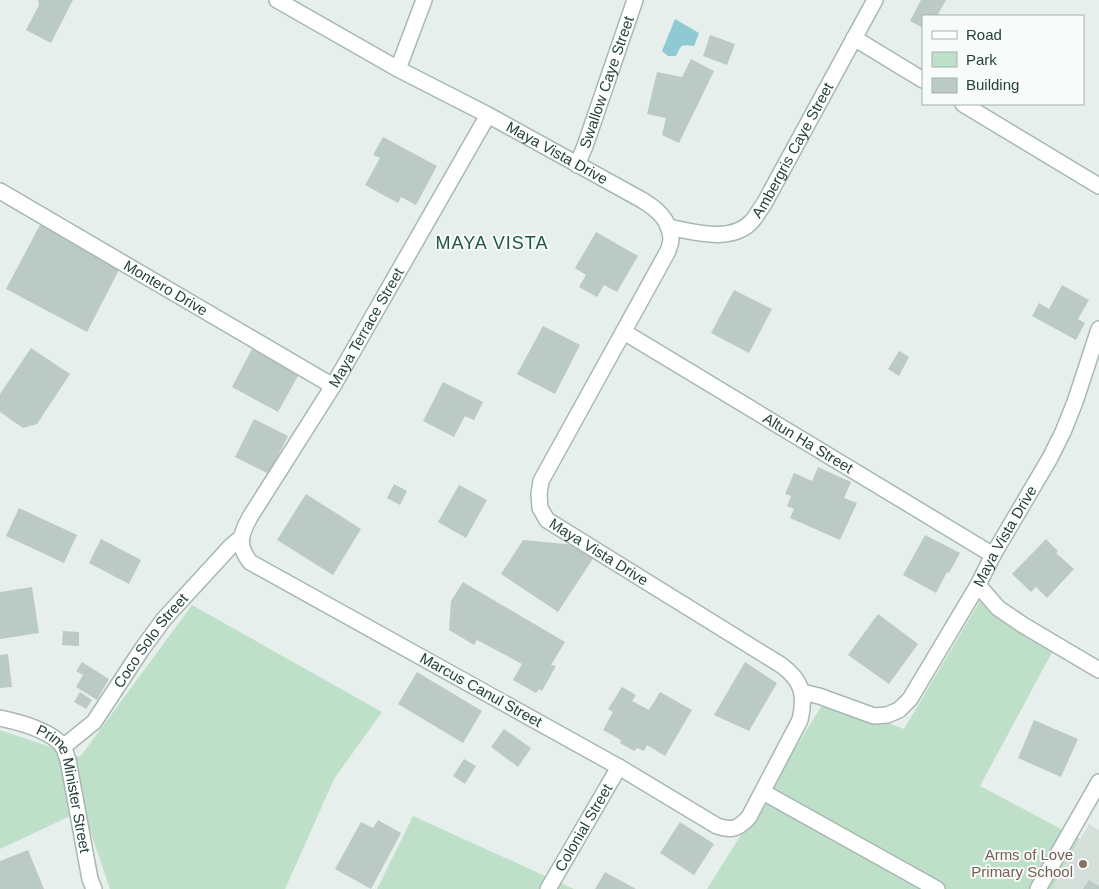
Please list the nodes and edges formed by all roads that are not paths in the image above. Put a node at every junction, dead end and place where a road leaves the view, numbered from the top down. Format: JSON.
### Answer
{"nodes":[{"id":1,"x":277,"y":0,"type":"edge"},
{"id":2,"x":424,"y":0,"type":"edge"},
{"id":3,"x":635,"y":0,"type":"edge"},
{"id":4,"x":875,"y":0,"type":"edge"},
{"id":5,"x":854,"y":38,"type":"junction"},
{"id":6,"x":398,"y":69,"type":"junction"},
{"id":7,"x":922,"y":79,"type":"edge"},
{"id":8,"x":965,"y":105,"type":"edge"},
{"id":9,"x":488,"y":115,"type":"junction"},
{"id":10,"x":577,"y":165,"type":"junction"},
{"id":11,"x":1099,"y":186,"type":"edge"},
{"id":12,"x":0,"y":191,"type":"edge"},
{"id":13,"x":668,"y":227,"type":"junction"},
{"id":14,"x":1099,"y":328,"type":"edge"},
{"id":15,"x":624,"y":332,"type":"junction"},
{"id":16,"x":333,"y":386,"type":"junction"},
{"id":17,"x":242,"y":537,"type":"junction"},
{"id":18,"x":993,"y":555,"type":"junction"},
{"id":19,"x":978,"y":585,"type":"junction"},
{"id":20,"x":1099,"y":670,"type":"edge"},
{"id":21,"x":802,"y":692,"type":"junction"},
{"id":22,"x":0,"y":718,"type":"edge"},
{"id":23,"x":64,"y":747,"type":"junction"},
{"id":24,"x":619,"y":767,"type":"junction"},
{"id":25,"x":1099,"y":782,"type":"edge"},
{"id":26,"x":763,"y":792,"type":"junction"},
{"id":27,"x":94,"y":889,"type":"edge"},
{"id":28,"x":548,"y":889,"type":"edge"},
{"id":29,"x":937,"y":889,"type":"edge"},
{"id":30,"x":1038,"y":889,"type":"edge"}],
"edges":[{"from":1,"to":6,"type":"street","name":"Maya Vista Drive"},
{"from":2,"to":6,"type":"street"},
{"from":3,"to":10,"type":"street","name":"Swallow Caye Street"},
{"from":4,"to":5,"type":"street","name":"Ambergris Caye Street"},
{"from":5,"to":7,"type":"street"},
{"from":5,"to":13,"type":"street","name":"Ambergris Caye Street"},
{"from":6,"to":9,"type":"street","name":"Maya Vista Drive"},
{"from":8,"to":11,"type":"street"},
{"from":9,"to":10,"type":"street","name":"Maya Vista Drive"},
{"from":9,"to":16,"type":"street","name":"Maya Terrace Street"},
{"from":10,"to":13,"type":"street","name":"Maya Vista Drive"},
{"from":12,"to":16,"type":"street","name":"Montero Drive"},
{"from":13,"to":15,"type":"street","name":"Maya Vista Drive"},
{"from":14,"to":18,"type":"street","name":"Maya Vista Drive"},
{"from":15,"to":18,"type":"street","name":"Altun Ha Street"},
{"from":15,"to":21,"type":"street","name":"Maya Vista Drive"},
{"from":16,"to":17,"type":"street","name":"Maya Terrace Street"},
{"from":17,"to":23,"type":"street","name":"Coco Solo Street"},
{"from":17,"to":24,"type":"street","name":"Marcus Canul Street"},
{"from":18,"to":19,"type":"street","name":"Maya Vista Drive"},
{"from":19,"to":20,"type":"street"},
{"from":19,"to":21,"type":"street","name":"Maya Vista Drive"},
{"from":21,"to":26,"type":"street"},
{"from":22,"to":23,"type":"street","name":"Prime Minister Street"},
{"from":23,"to":27,"type":"street","name":"Prime Minister Street"},
{"from":24,"to":26,"type":"street","name":"Marcus Canul Street"},
{"from":24,"to":28,"type":"street","name":"Colonial Street"},
{"from":25,"to":30,"type":"street"},
{"from":26,"to":29,"type":"street"}]}
